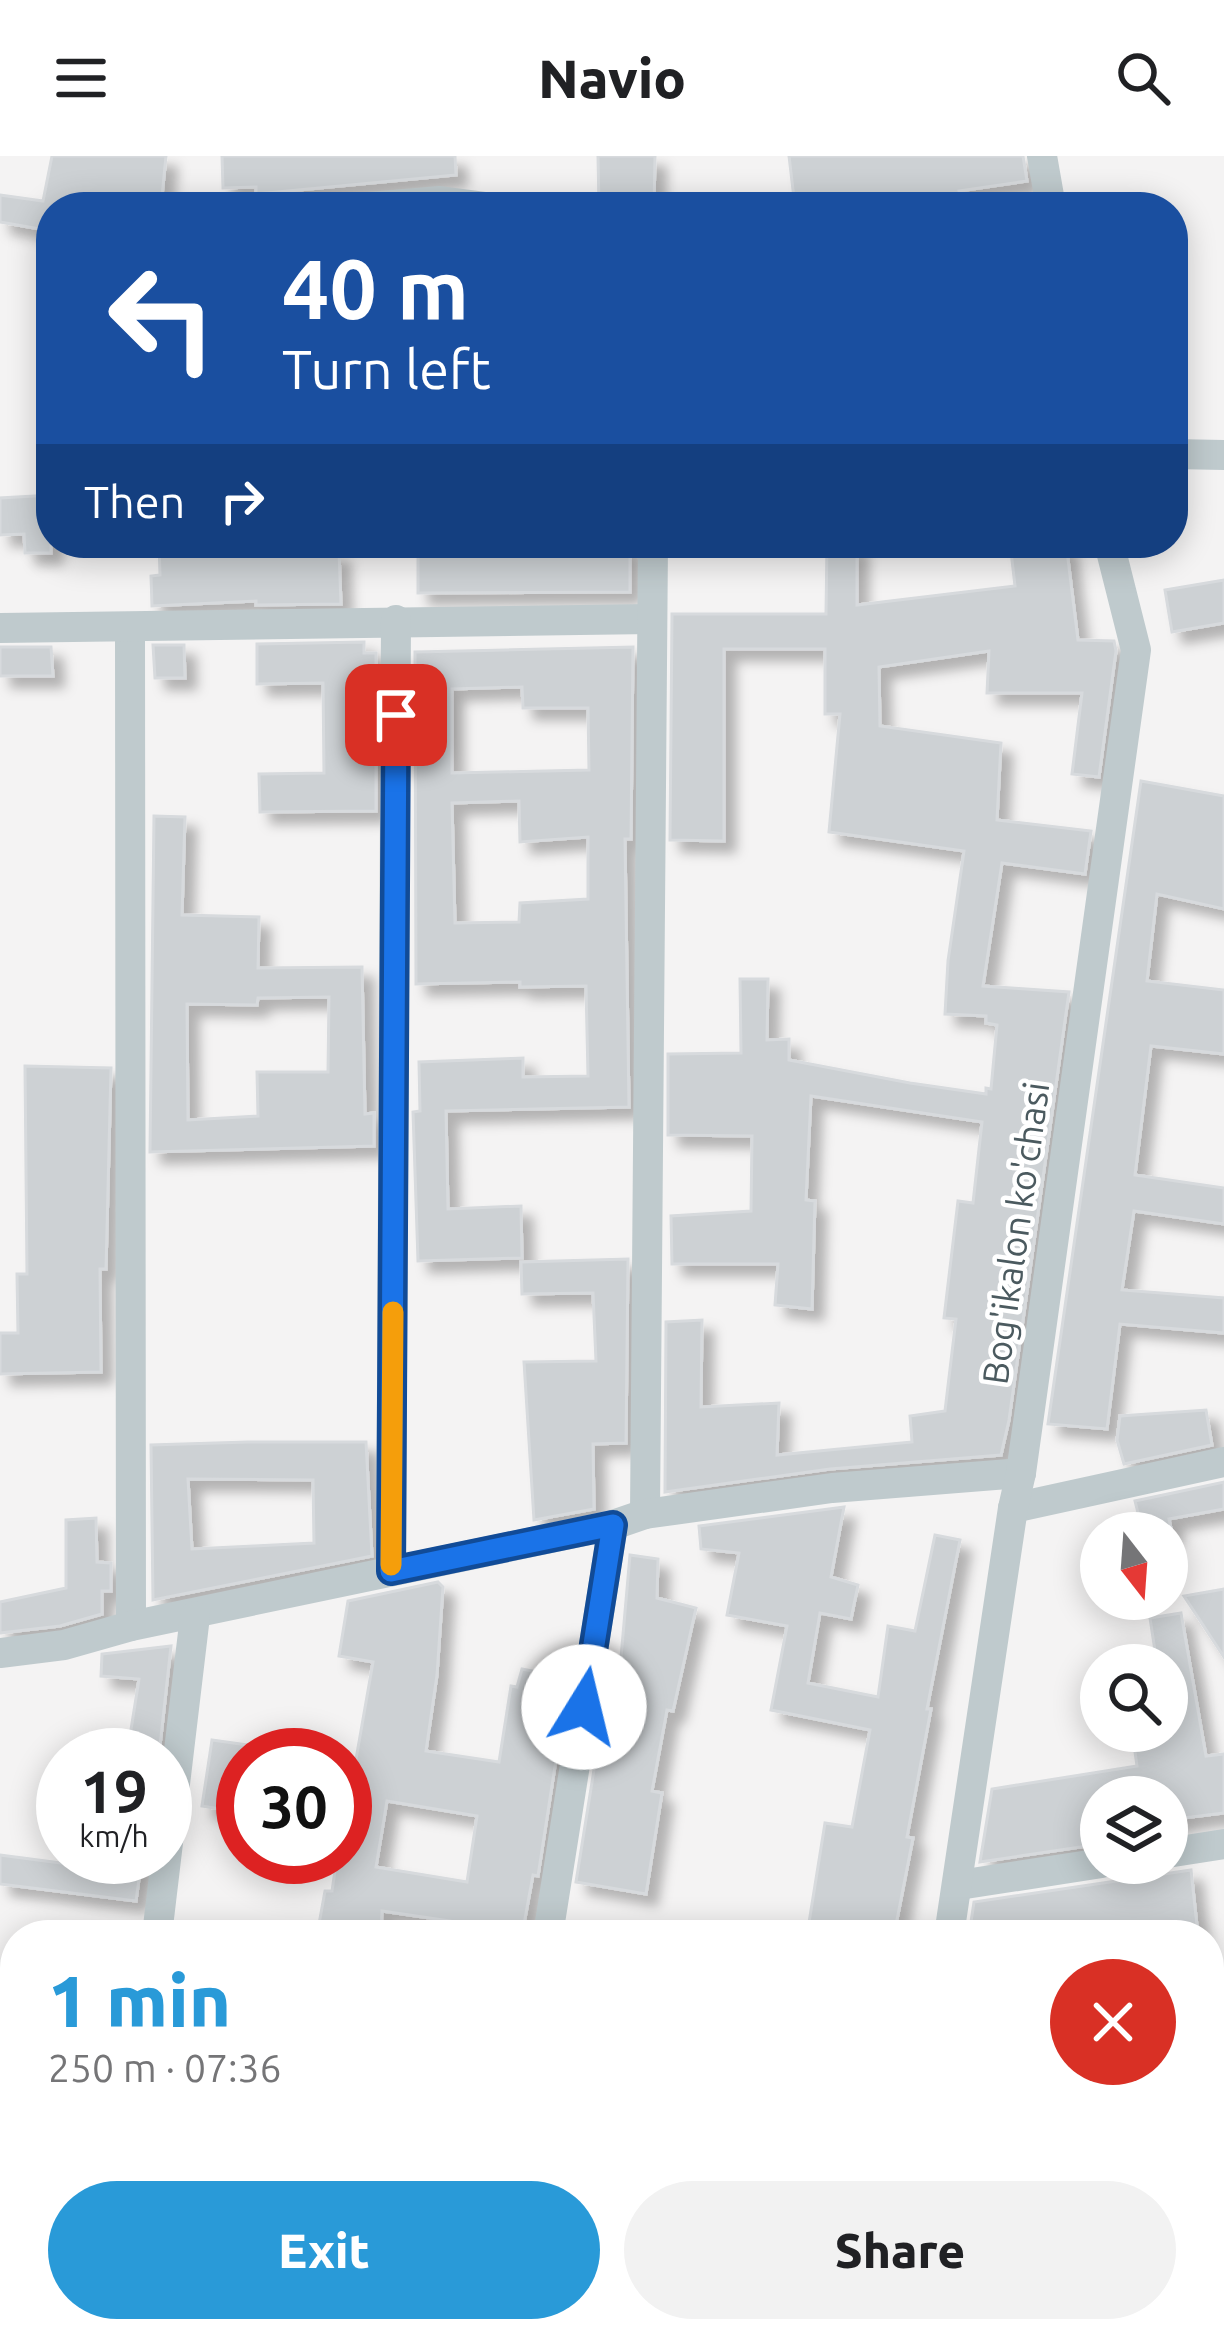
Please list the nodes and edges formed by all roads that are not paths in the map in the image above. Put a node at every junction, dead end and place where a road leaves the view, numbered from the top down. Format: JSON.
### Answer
{"nodes":[{"id":1,"x":1042,"y":156,"type":"edge"},
{"id":2,"x":1048,"y":192,"type":"edge"},
{"id":3,"x":1188,"y":454,"type":"edge"},
{"id":4,"x":1224,"y":455,"type":"edge"},
{"id":5,"x":653,"y":558,"type":"edge"},
{"id":6,"x":1113,"y":558,"type":"edge"},
{"id":7,"x":652,"y":619,"type":"junction"},
{"id":8,"x":396,"y":620,"type":"junction"},
{"id":9,"x":130,"y":627,"type":"junction"},
{"id":10,"x":0,"y":628,"type":"edge"},
{"id":11,"x":1224,"y":1462,"type":"edge"},
{"id":12,"x":1022,"y":1473,"type":"junction"},
{"id":13,"x":1012,"y":1508,"type":"junction"},
{"id":14,"x":645,"y":1514,"type":"junction"},
{"id":15,"x":613,"y":1525,"type":"junction"},
{"id":16,"x":391,"y":1571,"type":"junction"},
{"id":17,"x":195,"y":1616,"type":"junction"},
{"id":18,"x":131,"y":1626,"type":"junction"},
{"id":19,"x":0,"y":1653,"type":"edge"},
{"id":20,"x":1224,"y":1844,"type":"edge"},
{"id":21,"x":1188,"y":1850,"type":"edge"},
{"id":22,"x":1080,"y":1866,"type":"edge"},
{"id":23,"x":959,"y":1885,"type":"junction"},
{"id":24,"x":160,"y":1920,"type":"edge"},
{"id":25,"x":550,"y":1920,"type":"edge"},
{"id":26,"x":952,"y":1920,"type":"edge"}],
"edges":[{"from":1,"to":2,"type":"street"},
{"from":3,"to":4,"type":"street"},
{"from":5,"to":7,"type":"street"},
{"from":6,"to":12,"type":"street","name":"Bog'ikalon ko'chasi"},
{"from":7,"to":8,"type":"street"},
{"from":7,"to":14,"type":"street"},
{"from":8,"to":9,"type":"street"},
{"from":8,"to":16,"type":"street"},
{"from":9,"to":10,"type":"street"},
{"from":9,"to":18,"type":"street"},
{"from":11,"to":13,"type":"street"},
{"from":12,"to":13,"type":"street","name":"Bog'ikalon ko'chasi"},
{"from":12,"to":14,"type":"street"},
{"from":13,"to":23,"type":"street","name":"Bog'ikalon ko'chasi"},
{"from":14,"to":15,"type":"street"},
{"from":15,"to":16,"type":"street"},
{"from":15,"to":25,"type":"street"},
{"from":16,"to":17,"type":"street"},
{"from":17,"to":18,"type":"street"},
{"from":17,"to":24,"type":"street"},
{"from":18,"to":19,"type":"street"},
{"from":20,"to":21,"type":"street"},
{"from":22,"to":23,"type":"street"},
{"from":23,"to":26,"type":"street","name":"Bog'ikalon ko'chasi"}]}
